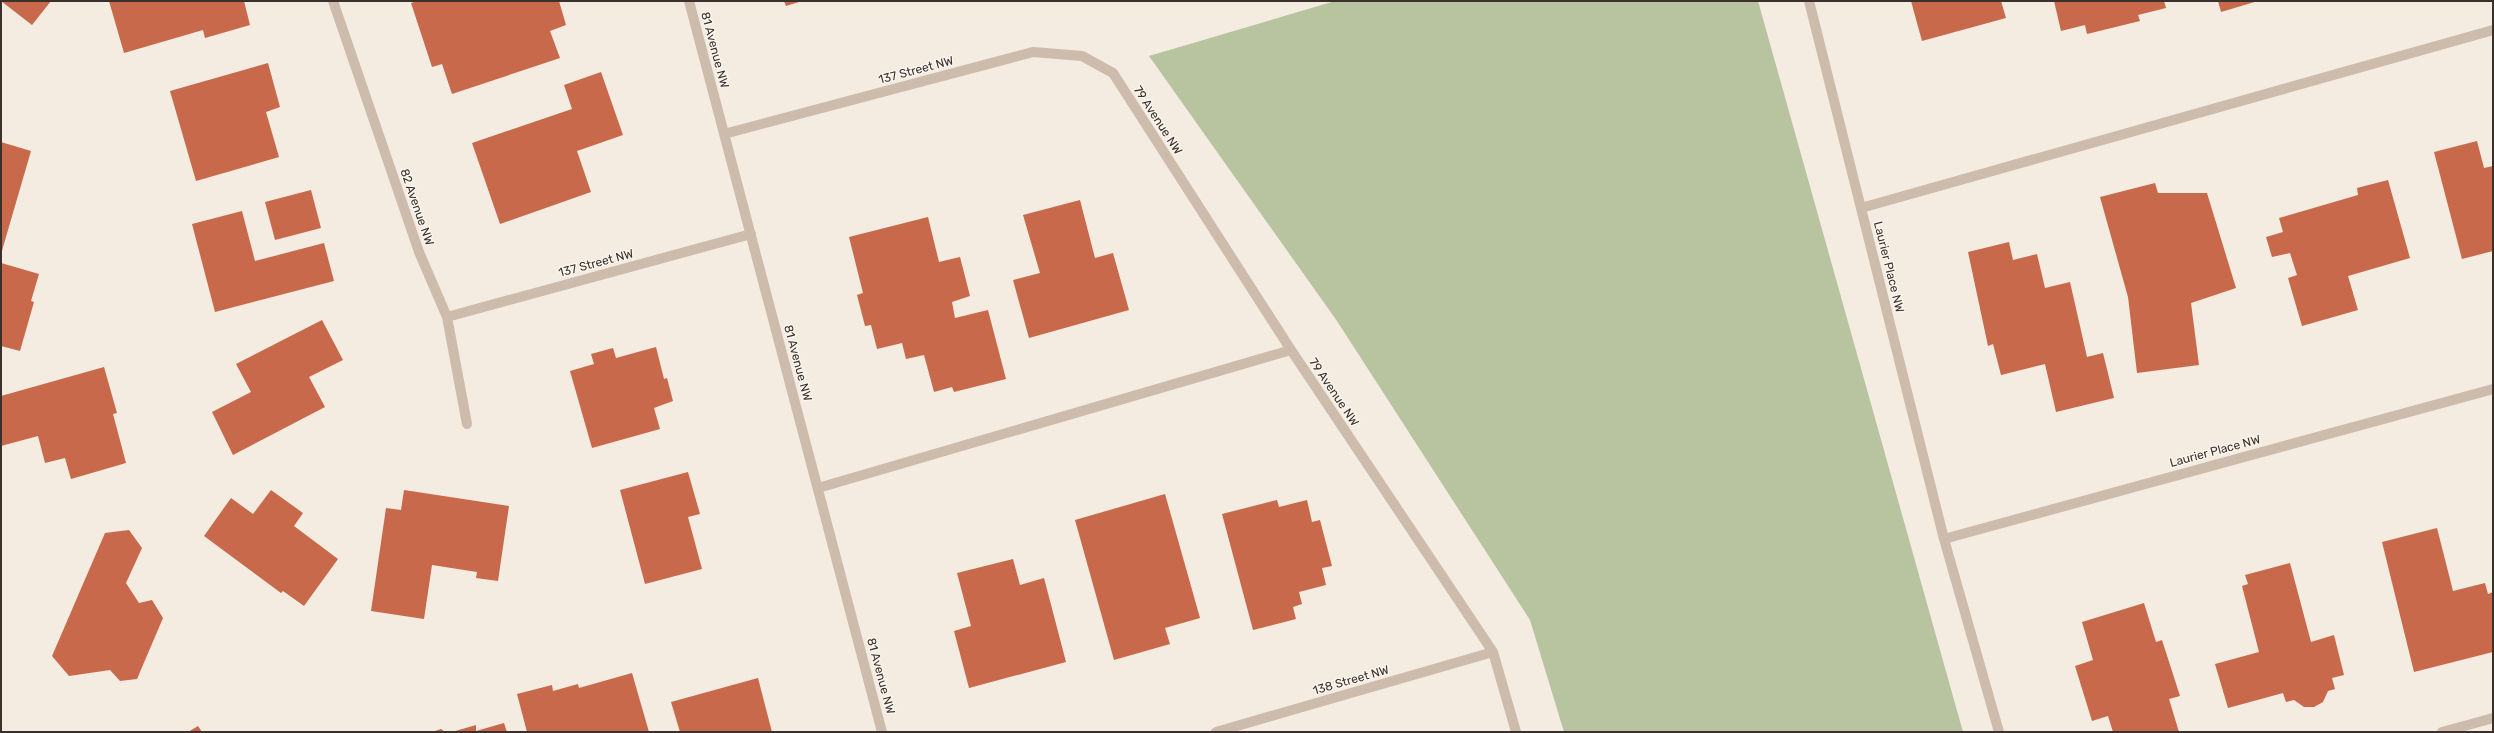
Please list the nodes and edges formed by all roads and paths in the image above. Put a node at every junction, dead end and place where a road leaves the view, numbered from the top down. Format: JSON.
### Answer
{"nodes":[{"id":1,"x":333,"y":1,"type":"edge"},
{"id":2,"x":689,"y":1,"type":"edge"},
{"id":3,"x":1809,"y":1,"type":"edge"},
{"id":4,"x":2493,"y":30,"type":"edge"},
{"id":5,"x":1113,"y":74,"type":"joint"},
{"id":6,"x":724,"y":134,"type":"junction"},
{"id":7,"x":1861,"y":208,"type":"junction"},
{"id":8,"x":751,"y":234,"type":"junction"},
{"id":9,"x":447,"y":317,"type":"junction"},
{"id":10,"x":1291,"y":350,"type":"junction"},
{"id":11,"x":2493,"y":389,"type":"edge"},
{"id":12,"x":467,"y":424,"type":"dead end"},
{"id":13,"x":818,"y":488,"type":"junction"},
{"id":14,"x":1944,"y":539,"type":"junction"},
{"id":15,"x":1493,"y":652,"type":"junction"},
{"id":16,"x":2493,"y":718,"type":"edge"},
{"id":17,"x":882,"y":732,"type":"edge"},
{"id":18,"x":1216,"y":732,"type":"edge"},
{"id":19,"x":1516,"y":732,"type":"edge"},
{"id":20,"x":1999,"y":732,"type":"edge"},
{"id":21,"x":2442,"y":732,"type":"edge"}],
"edges":[{"from":1,"to":9,"type":"street","name":"82 Avenue NW"},
{"from":2,"to":6,"type":"street","name":"81 Avenue NW"},
{"from":3,"to":7,"type":"street","name":"Laurier Place NW"},
{"from":4,"to":7,"type":"street"},
{"from":5,"to":6,"type":"street","name":"137 Street NW"},
{"from":5,"to":10,"type":"street","name":"79 Avenue NW"},
{"from":6,"to":8,"type":"street","name":"81 Avenue NW"},
{"from":7,"to":14,"type":"street","name":"Laurier Place NW"},
{"from":8,"to":9,"type":"street","name":"137 Street NW"},
{"from":8,"to":13,"type":"street","name":"81 Avenue NW"},
{"from":9,"to":12,"type":"street","name":"82 Avenue NW"},
{"from":10,"to":13,"type":"street"},
{"from":10,"to":15,"type":"street","name":"79 Avenue NW"},
{"from":11,"to":14,"type":"street","name":"Laurier Place NW"},
{"from":13,"to":17,"type":"street","name":"81 Avenue NW"},
{"from":14,"to":20,"type":"street","name":"Laurier Place NW"},
{"from":15,"to":18,"type":"street","name":"138 Street NW"},
{"from":15,"to":19,"type":"street","name":"79 Avenue NW"},
{"from":16,"to":21,"type":"street"}]}
